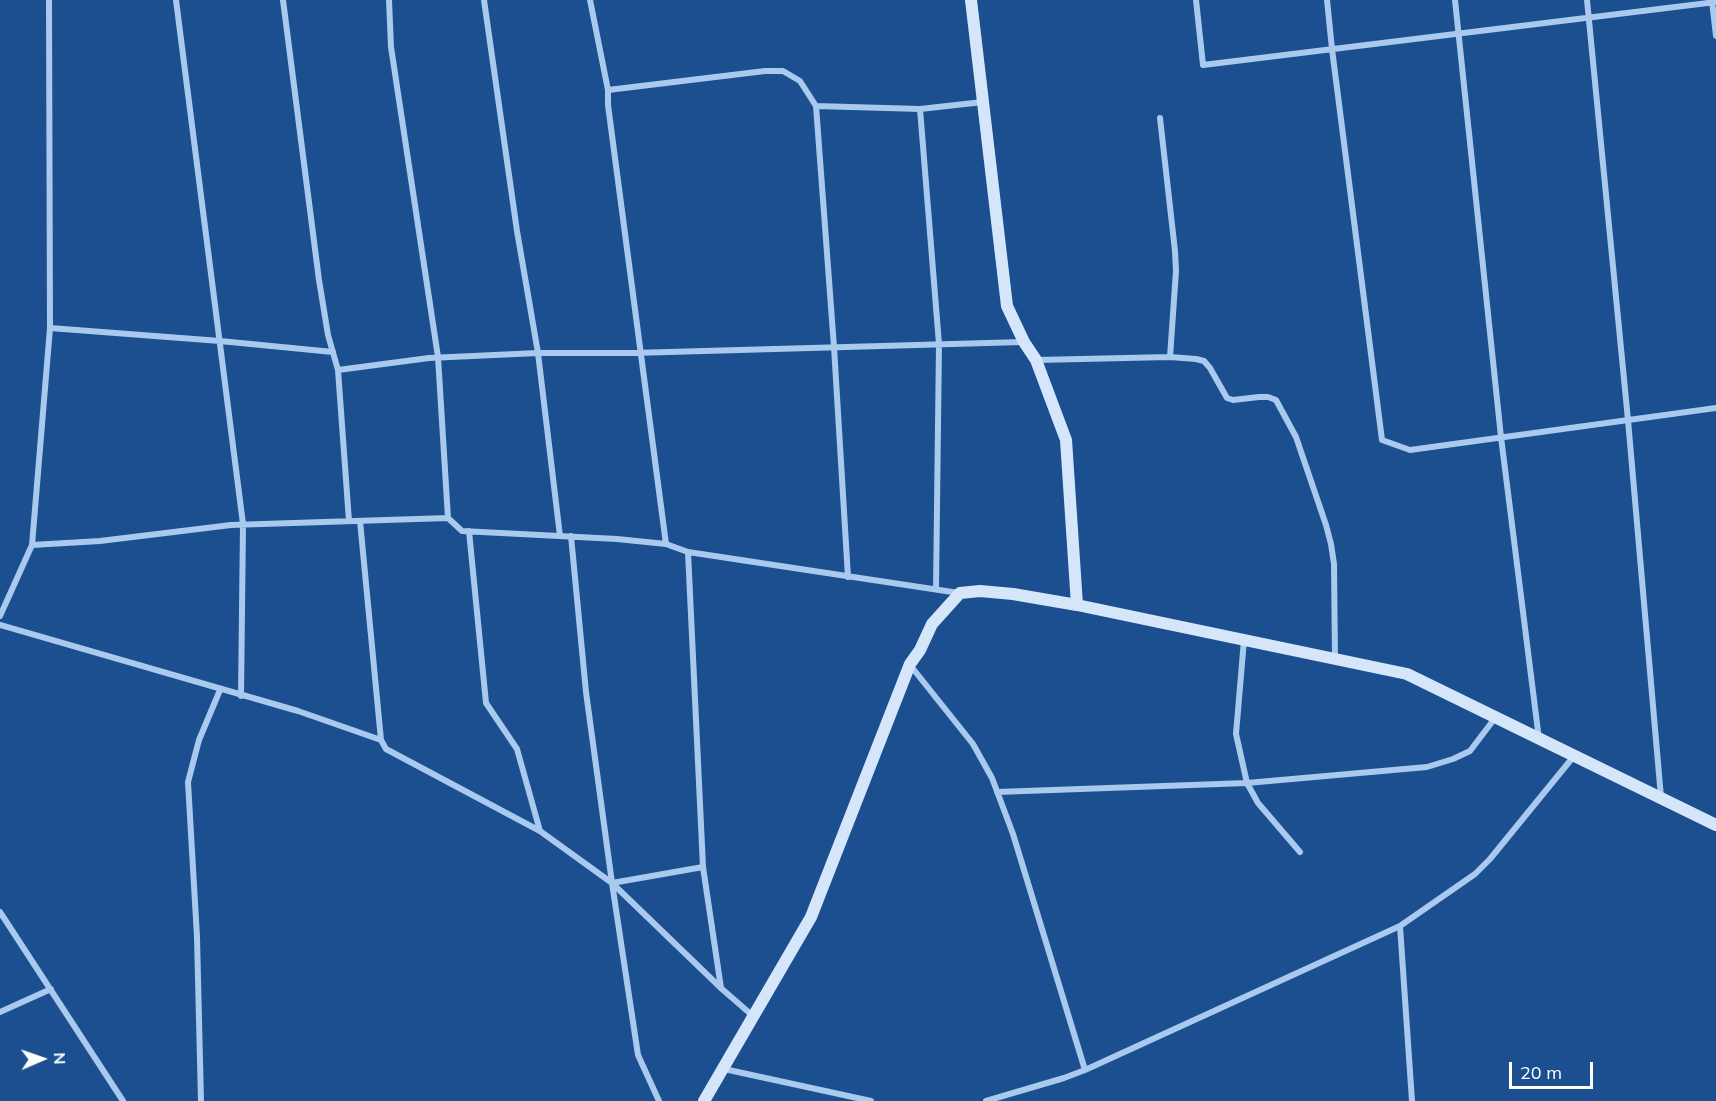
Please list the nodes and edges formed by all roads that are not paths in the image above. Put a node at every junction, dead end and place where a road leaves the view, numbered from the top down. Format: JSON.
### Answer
{"nodes":[{"id":1,"x":49,"y":0,"type":"edge"},
{"id":2,"x":176,"y":0,"type":"edge"},
{"id":3,"x":283,"y":0,"type":"edge"},
{"id":4,"x":389,"y":0,"type":"edge"},
{"id":5,"x":484,"y":0,"type":"edge"},
{"id":6,"x":591,"y":0,"type":"edge"},
{"id":7,"x":971,"y":0,"type":"edge"},
{"id":8,"x":1196,"y":0,"type":"edge"},
{"id":9,"x":1327,"y":0,"type":"edge"},
{"id":10,"x":1455,"y":0,"type":"edge"},
{"id":11,"x":1587,"y":0,"type":"edge"},
{"id":12,"x":1714,"y":2,"type":"edge"},
{"id":13,"x":1589,"y":18,"type":"junction"},
{"id":14,"x":1458,"y":33,"type":"junction"},
{"id":15,"x":1716,"y":36,"type":"edge"},
{"id":16,"x":1332,"y":49,"type":"junction"},
{"id":17,"x":608,"y":90,"type":"junction"},
{"id":18,"x":983,"y":102,"type":"junction"},
{"id":19,"x":816,"y":106,"type":"junction"},
{"id":20,"x":920,"y":109,"type":"junction"},
{"id":21,"x":1160,"y":118,"type":"dead end"},
{"id":22,"x":50,"y":328,"type":"junction"},
{"id":23,"x":220,"y":341,"type":"junction"},
{"id":24,"x":1024,"y":342,"type":"junction"},
{"id":25,"x":939,"y":344,"type":"junction"},
{"id":26,"x":834,"y":347,"type":"junction"},
{"id":27,"x":333,"y":352,"type":"junction"},
{"id":28,"x":538,"y":352,"type":"junction"},
{"id":29,"x":640,"y":352,"type":"junction"},
{"id":30,"x":438,"y":357,"type":"junction"},
{"id":31,"x":1170,"y":357,"type":"junction"},
{"id":32,"x":1036,"y":360,"type":"junction"},
{"id":33,"x":338,"y":370,"type":"junction"},
{"id":34,"x":1716,"y":408,"type":"edge"},
{"id":35,"x":1628,"y":420,"type":"junction"},
{"id":36,"x":1501,"y":437,"type":"junction"},
{"id":37,"x":448,"y":518,"type":"junction"},
{"id":38,"x":349,"y":521,"type":"junction"},
{"id":39,"x":360,"y":521,"type":"junction"},
{"id":40,"x":243,"y":524,"type":"junction"},
{"id":41,"x":469,"y":531,"type":"junction"},
{"id":42,"x":560,"y":536,"type":"junction"},
{"id":43,"x":571,"y":536,"type":"junction"},
{"id":44,"x":666,"y":544,"type":"junction"},
{"id":45,"x":32,"y":545,"type":"junction"},
{"id":46,"x":688,"y":552,"type":"junction"},
{"id":47,"x":848,"y":577,"type":"junction"},
{"id":48,"x":936,"y":589,"type":"junction"},
{"id":49,"x":960,"y":593,"type":"junction"},
{"id":50,"x":1077,"y":604,"type":"junction"},
{"id":51,"x":0,"y":616,"type":"edge"},
{"id":52,"x":0,"y":625,"type":"edge"},
{"id":53,"x":1244,"y":640,"type":"junction"},
{"id":54,"x":1335,"y":659,"type":"junction"},
{"id":55,"x":910,"y":664,"type":"junction"},
{"id":56,"x":220,"y":690,"type":"junction"},
{"id":57,"x":241,"y":696,"type":"junction"},
{"id":58,"x":1496,"y":717,"type":"junction"},
{"id":59,"x":1539,"y":739,"type":"junction"},
{"id":60,"x":381,"y":740,"type":"junction"},
{"id":61,"x":1574,"y":756,"type":"junction"},
{"id":62,"x":1248,"y":783,"type":"junction"},
{"id":63,"x":997,"y":792,"type":"junction"},
{"id":64,"x":1661,"y":799,"type":"junction"},
{"id":65,"x":1716,"y":825,"type":"edge"},
{"id":66,"x":540,"y":831,"type":"junction"},
{"id":67,"x":1300,"y":852,"type":"dead end"},
{"id":68,"x":703,"y":867,"type":"junction"},
{"id":69,"x":612,"y":883,"type":"junction"},
{"id":70,"x":0,"y":912,"type":"edge"},
{"id":71,"x":1400,"y":926,"type":"junction"},
{"id":72,"x":51,"y":989,"type":"junction"},
{"id":73,"x":722,"y":989,"type":"junction"},
{"id":74,"x":0,"y":1012,"type":"edge"},
{"id":75,"x":753,"y":1016,"type":"junction"},
{"id":76,"x":724,"y":1066,"type":"junction"},
{"id":77,"x":1085,"y":1070,"type":"junction"},
{"id":78,"x":123,"y":1101,"type":"edge"},
{"id":79,"x":201,"y":1101,"type":"edge"},
{"id":80,"x":659,"y":1101,"type":"edge"},
{"id":81,"x":704,"y":1101,"type":"edge"},
{"id":82,"x":871,"y":1101,"type":"edge"},
{"id":83,"x":986,"y":1101,"type":"edge"},
{"id":84,"x":1412,"y":1101,"type":"edge"}],
"edges":[{"from":1,"to":22,"type":"street"},
{"from":2,"to":23,"type":"street"},
{"from":3,"to":27,"type":"street"},
{"from":4,"to":30,"type":"street"},
{"from":5,"to":28,"type":"street"},
{"from":6,"to":17,"type":"street"},
{"from":7,"to":18,"type":"street"},
{"from":8,"to":16,"type":"street"},
{"from":9,"to":16,"type":"street"},
{"from":10,"to":14,"type":"street"},
{"from":11,"to":13,"type":"street"},
{"from":12,"to":13,"type":"street"},
{"from":12,"to":15,"type":"street"},
{"from":13,"to":14,"type":"street"},
{"from":13,"to":35,"type":"street"},
{"from":14,"to":16,"type":"street"},
{"from":14,"to":36,"type":"street"},
{"from":16,"to":36,"type":"street"},
{"from":17,"to":19,"type":"street"},
{"from":17,"to":29,"type":"street"},
{"from":18,"to":20,"type":"street"},
{"from":18,"to":24,"type":"street"},
{"from":19,"to":20,"type":"street"},
{"from":19,"to":26,"type":"street"},
{"from":20,"to":25,"type":"street"},
{"from":21,"to":31,"type":"street"},
{"from":22,"to":23,"type":"street"},
{"from":22,"to":45,"type":"street"},
{"from":23,"to":27,"type":"street"},
{"from":23,"to":40,"type":"street"},
{"from":24,"to":25,"type":"street"},
{"from":24,"to":32,"type":"street"},
{"from":25,"to":26,"type":"street"},
{"from":25,"to":48,"type":"street"},
{"from":26,"to":29,"type":"street"},
{"from":26,"to":47,"type":"street"},
{"from":27,"to":33,"type":"street"},
{"from":28,"to":29,"type":"street"},
{"from":28,"to":30,"type":"street"},
{"from":28,"to":42,"type":"street"},
{"from":29,"to":44,"type":"street"},
{"from":30,"to":33,"type":"street"},
{"from":30,"to":37,"type":"street"},
{"from":31,"to":32,"type":"street"},
{"from":31,"to":54,"type":"street"},
{"from":32,"to":50,"type":"street"},
{"from":33,"to":38,"type":"street"},
{"from":34,"to":35,"type":"street"},
{"from":35,"to":36,"type":"street"},
{"from":35,"to":64,"type":"street"},
{"from":36,"to":59,"type":"street"},
{"from":37,"to":39,"type":"street"},
{"from":37,"to":41,"type":"street"},
{"from":38,"to":39,"type":"street"},
{"from":38,"to":40,"type":"street"},
{"from":39,"to":60,"type":"street"},
{"from":40,"to":45,"type":"street"},
{"from":40,"to":57,"type":"street"},
{"from":41,"to":42,"type":"street"},
{"from":41,"to":66,"type":"street"},
{"from":42,"to":43,"type":"street"},
{"from":43,"to":44,"type":"street"},
{"from":43,"to":69,"type":"street"},
{"from":44,"to":46,"type":"street"},
{"from":45,"to":51,"type":"street"},
{"from":46,"to":47,"type":"street"},
{"from":46,"to":68,"type":"street"},
{"from":47,"to":48,"type":"street"},
{"from":48,"to":49,"type":"street"},
{"from":49,"to":50,"type":"street"},
{"from":49,"to":55,"type":"street"},
{"from":50,"to":53,"type":"street"},
{"from":52,"to":56,"type":"street"},
{"from":53,"to":54,"type":"street"},
{"from":53,"to":62,"type":"street"},
{"from":54,"to":58,"type":"street"},
{"from":55,"to":63,"type":"street"},
{"from":55,"to":75,"type":"street"},
{"from":56,"to":57,"type":"street"},
{"from":56,"to":79,"type":"street"},
{"from":57,"to":60,"type":"street"},
{"from":58,"to":59,"type":"street"},
{"from":58,"to":62,"type":"street"},
{"from":59,"to":61,"type":"street"},
{"from":60,"to":66,"type":"street"},
{"from":61,"to":64,"type":"street"},
{"from":61,"to":71,"type":"street"},
{"from":62,"to":63,"type":"street"},
{"from":62,"to":67,"type":"street"},
{"from":63,"to":77,"type":"street"},
{"from":64,"to":65,"type":"street"},
{"from":66,"to":69,"type":"street"},
{"from":68,"to":69,"type":"street"},
{"from":68,"to":73,"type":"street"},
{"from":69,"to":73,"type":"street"},
{"from":69,"to":80,"type":"street"},
{"from":70,"to":72,"type":"street"},
{"from":71,"to":77,"type":"street"},
{"from":71,"to":84,"type":"street"},
{"from":72,"to":74,"type":"street"},
{"from":72,"to":78,"type":"street"},
{"from":73,"to":75,"type":"street"},
{"from":75,"to":76,"type":"street"},
{"from":76,"to":81,"type":"street"},
{"from":76,"to":82,"type":"street"},
{"from":77,"to":83,"type":"street"}]}
